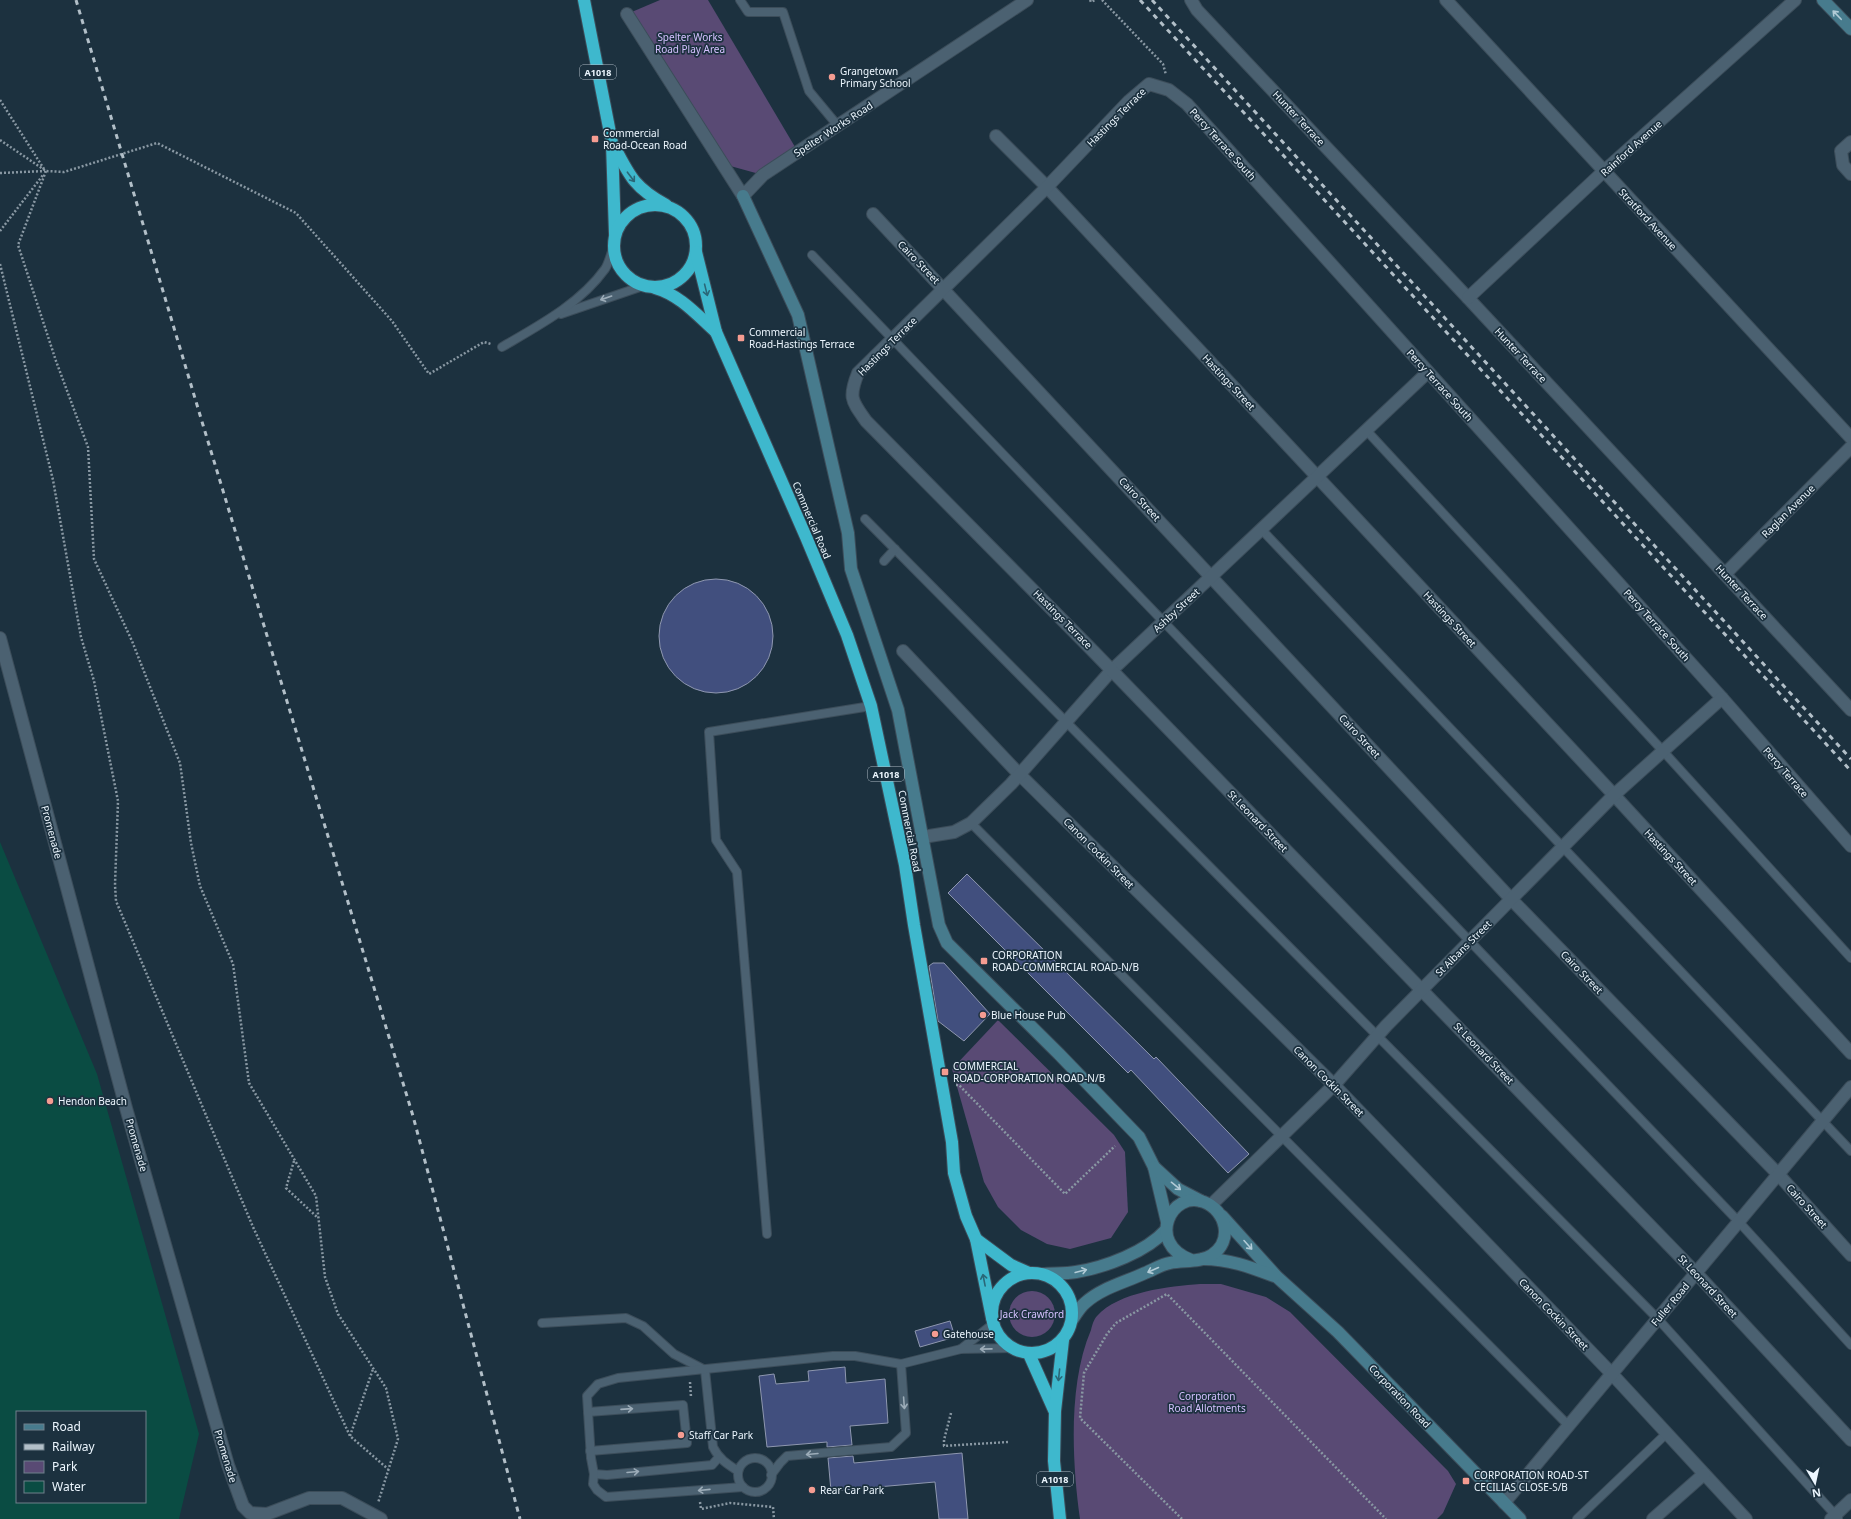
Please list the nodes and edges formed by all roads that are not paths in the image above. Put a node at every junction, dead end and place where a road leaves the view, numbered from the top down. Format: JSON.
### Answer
{"nodes":[{"id":1,"x":584,"y":0,"type":"edge"},
{"id":2,"x":740,"y":0,"type":"edge"},
{"id":3,"x":1027,"y":0,"type":"edge"},
{"id":4,"x":1191,"y":0,"type":"edge"},
{"id":5,"x":1446,"y":0,"type":"edge"},
{"id":6,"x":1795,"y":0,"type":"edge"},
{"id":7,"x":1823,"y":0,"type":"edge"},
{"id":8,"x":627,"y":14,"type":"dead end"},
{"id":9,"x":1851,"y":29,"type":"edge"},
{"id":10,"x":1149,"y":84,"type":"joint"},
{"id":11,"x":838,"y":126,"type":"junction"},
{"id":12,"x":996,"y":136,"type":"dead end"},
{"id":13,"x":1851,"y":142,"type":"edge"},
{"id":14,"x":612,"y":143,"type":"junction"},
{"id":15,"x":1604,"y":171,"type":"junction"},
{"id":16,"x":1851,"y":174,"type":"edge"},
{"id":17,"x":1047,"y":187,"type":"junction"},
{"id":18,"x":743,"y":196,"type":"junction"},
{"id":19,"x":677,"y":211,"type":"junction"},
{"id":20,"x":873,"y":214,"type":"dead end"},
{"id":21,"x":615,"y":241,"type":"junction"},
{"id":22,"x":696,"y":252,"type":"junction"},
{"id":23,"x":812,"y":255,"type":"dead end"},
{"id":24,"x":648,"y":286,"type":"junction"},
{"id":25,"x":945,"y":289,"type":"junction"},
{"id":26,"x":1468,"y":298,"type":"junction"},
{"id":27,"x":556,"y":315,"type":"junction"},
{"id":28,"x":716,"y":332,"type":"junction"},
{"id":29,"x":893,"y":339,"type":"junction"},
{"id":30,"x":502,"y":347,"type":"road end"},
{"id":31,"x":1428,"y":372,"type":"junction"},
{"id":32,"x":1366,"y":430,"type":"junction"},
{"id":33,"x":1851,"y":438,"type":"edge"},
{"id":34,"x":1851,"y":447,"type":"edge"},
{"id":35,"x":1316,"y":476,"type":"junction"},
{"id":36,"x":865,"y":519,"type":"dead end"},
{"id":37,"x":1261,"y":529,"type":"junction"},
{"id":38,"x":895,"y":549,"type":"junction"},
{"id":39,"x":884,"y":561,"type":"dead end"},
{"id":40,"x":1725,"y":574,"type":"junction"},
{"id":41,"x":1212,"y":576,"type":"junction"},
{"id":42,"x":1164,"y":621,"type":"junction"},
{"id":43,"x":0,"y":638,"type":"edge"},
{"id":44,"x":903,"y":651,"type":"dead end"},
{"id":45,"x":1111,"y":671,"type":"junction"},
{"id":46,"x":1722,"y":698,"type":"junction"},
{"id":47,"x":871,"y":706,"type":"junction"},
{"id":48,"x":1851,"y":710,"type":"edge"},
{"id":49,"x":1066,"y":721,"type":"junction"},
{"id":50,"x":1663,"y":751,"type":"junction"},
{"id":51,"x":1019,"y":774,"type":"junction"},
{"id":52,"x":1614,"y":796,"type":"junction"},
{"id":53,"x":971,"y":824,"type":"junction"},
{"id":54,"x":923,"y":837,"type":"junction"},
{"id":55,"x":1564,"y":846,"type":"junction"},
{"id":56,"x":1851,"y":846,"type":"edge"},
{"id":57,"x":1512,"y":899,"type":"junction"},
{"id":58,"x":1469,"y":942,"type":"junction"},
{"id":59,"x":1851,"y":958,"type":"edge"},
{"id":60,"x":963,"y":959,"type":"joint"},
{"id":61,"x":1422,"y":989,"type":"junction"},
{"id":62,"x":1377,"y":1036,"type":"junction"},
{"id":63,"x":1851,"y":1053,"type":"edge"},
{"id":64,"x":1334,"y":1085,"type":"junction"},
{"id":65,"x":1851,"y":1087,"type":"edge"},
{"id":66,"x":1823,"y":1120,"type":"junction"},
{"id":67,"x":1280,"y":1137,"type":"junction"},
{"id":68,"x":1851,"y":1151,"type":"edge"},
{"id":69,"x":1154,"y":1167,"type":"junction"},
{"id":70,"x":1778,"y":1174,"type":"junction"},
{"id":71,"x":1206,"y":1203,"type":"junction"},
{"id":72,"x":1222,"y":1216,"type":"junction"},
{"id":73,"x":1739,"y":1222,"type":"junction"},
{"id":74,"x":1166,"y":1226,"type":"junction"},
{"id":75,"x":767,"y":1234,"type":"dead end"},
{"id":76,"x":976,"y":1239,"type":"junction"},
{"id":77,"x":1851,"y":1255,"type":"edge"},
{"id":78,"x":1196,"y":1260,"type":"junction"},
{"id":79,"x":1029,"y":1273,"type":"junction"},
{"id":80,"x":1696,"y":1273,"type":"junction"},
{"id":81,"x":1042,"y":1274,"type":"junction"},
{"id":82,"x":1277,"y":1277,"type":"junction"},
{"id":83,"x":1658,"y":1319,"type":"junction"},
{"id":84,"x":1072,"y":1320,"type":"junction"},
{"id":85,"x":992,"y":1321,"type":"junction"},
{"id":86,"x":542,"y":1323,"type":"dead end"},
{"id":87,"x":1063,"y":1340,"type":"junction"},
{"id":88,"x":1851,"y":1345,"type":"edge"},
{"id":89,"x":1012,"y":1348,"type":"junction"},
{"id":90,"x":961,"y":1349,"type":"junction"},
{"id":91,"x":1029,"y":1354,"type":"junction"},
{"id":92,"x":901,"y":1364,"type":"junction"},
{"id":93,"x":705,"y":1370,"type":"junction"},
{"id":94,"x":1612,"y":1374,"type":"junction"},
{"id":95,"x":1055,"y":1411,"type":"junction"},
{"id":96,"x":588,"y":1412,"type":"junction"},
{"id":97,"x":1568,"y":1426,"type":"junction"},
{"id":98,"x":1667,"y":1433,"type":"junction"},
{"id":99,"x":1851,"y":1440,"type":"edge"},
{"id":100,"x":590,"y":1451,"type":"junction"},
{"id":101,"x":719,"y":1457,"type":"junction"},
{"id":102,"x":738,"y":1471,"type":"junction"},
{"id":103,"x":594,"y":1474,"type":"junction"},
{"id":104,"x":1704,"y":1474,"type":"junction"},
{"id":105,"x":771,"y":1475,"type":"junction"},
{"id":106,"x":743,"y":1487,"type":"junction"},
{"id":107,"x":1851,"y":1500,"type":"edge"},
{"id":108,"x":1504,"y":1503,"type":"junction"},
{"id":109,"x":377,"y":1517,"type":"edge"},
{"id":110,"x":1660,"y":1517,"type":"edge"},
{"id":111,"x":1835,"y":1518,"type":"edge"},
{"id":112,"x":1060,"y":1519,"type":"edge"},
{"id":113,"x":1520,"y":1519,"type":"edge"},
{"id":114,"x":1577,"y":1519,"type":"edge"},
{"id":115,"x":1746,"y":1519,"type":"edge"}],
"edges":[{"from":1,"to":14,"type":"highway","number":"A1018"},
{"from":2,"to":11,"type":"lane"},
{"from":3,"to":11,"type":"street","name":"Spelter Works Road"},
{"from":4,"to":26,"type":"street","name":"Hunter Terrace"},
{"from":5,"to":15,"type":"street","name":"Stratford Avenue"},
{"from":6,"to":15,"type":"street","name":"Rainford Avenue"},
{"from":9,"to":7,"type":"street","one_way":true},
{"from":8,"to":18,"type":"street"},
{"from":10,"to":17,"type":"street","name":"Hastings Terrace"},
{"from":10,"to":31,"type":"street","name":"Percy Terrace South"},
{"from":11,"to":18,"type":"street","name":"Spelter Works Road"},
{"from":12,"to":17,"type":"street","name":"Hastings Street"},
{"from":13,"to":16,"type":"street"},
{"from":14,"to":19,"type":"highway","number":"A1018","one_way":true},
{"from":14,"to":21,"type":"highway","number":"A1018"},
{"from":15,"to":26,"type":"street","name":"Rainford Avenue"},
{"from":15,"to":33,"type":"street","name":"Stratford Avenue"},
{"from":17,"to":25,"type":"street","name":"Hastings Terrace"},
{"from":17,"to":35,"type":"street","name":"Hastings Street"},
{"from":18,"to":54,"type":"street","name":"Commercial Road"},
{"from":19,"to":21,"type":"highway"},
{"from":19,"to":22,"type":"highway"},
{"from":20,"to":25,"type":"street","name":"Cairo Street"},
{"from":21,"to":24,"type":"highway"},
{"from":21,"to":27,"type":"lane"},
{"from":22,"to":24,"type":"highway"},
{"from":22,"to":28,"type":"highway","name":"Commercial Road","number":"A1018","one_way":true},
{"from":23,"to":29,"type":"lane"},
{"from":24,"to":27,"type":"lane","one_way":true},
{"from":24,"to":28,"type":"highway","name":"Commercial Road","number":"A1018"},
{"from":25,"to":29,"type":"street","name":"Hastings Terrace"},
{"from":25,"to":41,"type":"street","name":"Cairo Street"},
{"from":26,"to":40,"type":"street","name":"Hunter Terrace"},
{"from":27,"to":30,"type":"lane"},
{"from":28,"to":47,"type":"highway","name":"Commercial Road","number":"A1018"},
{"from":29,"to":42,"type":"lane"},
{"from":29,"to":45,"type":"street","name":"Hastings Terrace"},
{"from":31,"to":32,"type":"street","name":"Ashby Street"},
{"from":31,"to":46,"type":"street","name":"Percy Terrace South"},
{"from":32,"to":35,"type":"street","name":"Ashby Street"},
{"from":32,"to":50,"type":"lane"},
{"from":34,"to":40,"type":"street","name":"Raglan Avenue"},
{"from":35,"to":37,"type":"street","name":"Ashby Street"},
{"from":35,"to":52,"type":"street","name":"Hastings Street"},
{"from":36,"to":38,"type":"lane"},
{"from":37,"to":41,"type":"street","name":"Ashby Street"},
{"from":37,"to":55,"type":"lane"},
{"from":38,"to":39,"type":"lane"},
{"from":38,"to":49,"type":"lane"},
{"from":40,"to":48,"type":"street","name":"Hunter Terrace"},
{"from":41,"to":42,"type":"street","name":"Ashby Street"},
{"from":41,"to":57,"type":"street","name":"Cairo Street"},
{"from":42,"to":45,"type":"street","name":"Ashby Street"},
{"from":42,"to":58,"type":"lane"},
{"from":43,"to":109,"type":"street","name":"Promenade"},
{"from":44,"to":51,"type":"street","name":"Canon Cockin Street"},
{"from":45,"to":49,"type":"street","name":"Ashby Street"},
{"from":45,"to":61,"type":"street","name":"St Leonard Street"},
{"from":46,"to":50,"type":"street","name":"St Albans Street"},
{"from":46,"to":56,"type":"street","name":"Percy Terrace"},
{"from":47,"to":75,"type":"lane"},
{"from":47,"to":76,"type":"highway","name":"Commercial Road","number":"A1018"},
{"from":49,"to":51,"type":"street","name":"Ashby Street"},
{"from":49,"to":62,"type":"lane"},
{"from":50,"to":52,"type":"street","name":"St Albans Street"},
{"from":50,"to":59,"type":"lane"},
{"from":51,"to":53,"type":"street","name":"Ashby Street"},
{"from":51,"to":64,"type":"street","name":"Canon Cockin Street"},
{"from":52,"to":55,"type":"street","name":"St Albans Street"},
{"from":52,"to":63,"type":"street","name":"Hastings Street"},
{"from":53,"to":54,"type":"street","name":"Ashby Street"},
{"from":53,"to":67,"type":"lane"},
{"from":54,"to":60,"type":"street","name":"Commercial Road"},
{"from":55,"to":57,"type":"street","name":"St Albans Street"},
{"from":55,"to":66,"type":"lane"},
{"from":57,"to":58,"type":"street","name":"St Albans Street"},
{"from":57,"to":70,"type":"street","name":"Cairo Street"},
{"from":58,"to":61,"type":"street","name":"St Albans Street"},
{"from":58,"to":73,"type":"lane"},
{"from":60,"to":69,"type":"street","name":"Corporation Road"},
{"from":61,"to":62,"type":"street","name":"St Albans Street"},
{"from":61,"to":80,"type":"street","name":"St Leonard Street"},
{"from":62,"to":64,"type":"street","name":"St Albans Street"},
{"from":62,"to":83,"type":"lane"},
{"from":64,"to":67,"type":"street","name":"St Albans Street"},
{"from":64,"to":94,"type":"street","name":"Canon Cockin Street"},
{"from":65,"to":66,"type":"street","name":"Fuller Road"},
{"from":66,"to":68,"type":"lane"},
{"from":66,"to":70,"type":"street","name":"Fuller Road"},
{"from":67,"to":71,"type":"street","name":"St Albans Street"},
{"from":67,"to":97,"type":"lane"},
{"from":69,"to":71,"type":"street","name":"Corporation Road","one_way":true},
{"from":69,"to":74,"type":"street","name":"Corporation Road"},
{"from":70,"to":73,"type":"street","name":"Fuller Road"},
{"from":70,"to":77,"type":"street","name":"Cairo Street"},
{"from":71,"to":72,"type":"street","name":"Corporation Road"},
{"from":71,"to":74,"type":"street"},
{"from":72,"to":78,"type":"street","name":"Corporation Road"},
{"from":72,"to":82,"type":"street","name":"Corporation Road","one_way":true},
{"from":73,"to":80,"type":"street","name":"Fuller Road"},
{"from":73,"to":88,"type":"lane"},
{"from":74,"to":78,"type":"street","name":"Corporation Road"},
{"from":81,"to":74,"type":"street","one_way":true},
{"from":76,"to":79,"type":"highway","name":"Commercial Road","number":"A1018"},
{"from":85,"to":76,"type":"highway","name":"Commercial Road","number":"A1018","one_way":true},
{"from":78,"to":82,"type":"street","name":"Corporation Road"},
{"from":78,"to":84,"type":"street","name":"Corporation Road","one_way":true},
{"from":79,"to":81,"type":"highway"},
{"from":79,"to":85,"type":"highway"},
{"from":80,"to":83,"type":"street","name":"Fuller Road"},
{"from":80,"to":99,"type":"street","name":"St Leonard Street"},
{"from":81,"to":84,"type":"highway"},
{"from":82,"to":108,"type":"street","name":"Corporation Road"},
{"from":83,"to":94,"type":"street","name":"Fuller Road"},
{"from":83,"to":111,"type":"lane"},
{"from":84,"to":87,"type":"highway"},
{"from":85,"to":89,"type":"highway"},
{"from":85,"to":90,"type":"lane"},
{"from":86,"to":93,"type":"lane"},
{"from":87,"to":91,"type":"highway"},
{"from":87,"to":95,"type":"highway","number":"A1018","one_way":true},
{"from":89,"to":90,"type":"lane","one_way":true},
{"from":89,"to":91,"type":"highway"},
{"from":90,"to":92,"type":"lane"},
{"from":91,"to":95,"type":"highway","number":"A1018"},
{"from":92,"to":93,"type":"lane"},
{"from":92,"to":105,"type":"lane","one_way":true},
{"from":93,"to":96,"type":"lane"},
{"from":93,"to":101,"type":"lane"},
{"from":94,"to":97,"type":"street","name":"Fuller Road"},
{"from":94,"to":98,"type":"street","name":"Canon Cockin Street"},
{"from":95,"to":112,"type":"highway","number":"A1018"},
{"from":96,"to":100,"type":"lane"},
{"from":96,"to":100,"type":"lane","one_way":true},
{"from":97,"to":108,"type":"street","name":"Fuller Road"},
{"from":98,"to":104,"type":"street","name":"Canon Cockin Street"},
{"from":98,"to":114,"type":"lane"},
{"from":100,"to":103,"type":"lane"},
{"from":101,"to":102,"type":"lane"},
{"from":103,"to":101,"type":"lane","one_way":true},
{"from":102,"to":105,"type":"lane"},
{"from":102,"to":106,"type":"lane"},
{"from":106,"to":103,"type":"lane","one_way":true},
{"from":104,"to":110,"type":"street"},
{"from":104,"to":115,"type":"street","name":"Canon Cockin Street"},
{"from":105,"to":106,"type":"lane"},
{"from":107,"to":111,"type":"street"},
{"from":108,"to":113,"type":"street","name":"Corporation Road"}]}
